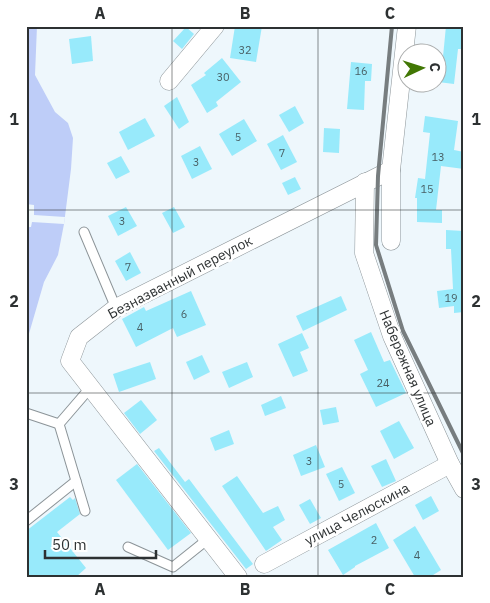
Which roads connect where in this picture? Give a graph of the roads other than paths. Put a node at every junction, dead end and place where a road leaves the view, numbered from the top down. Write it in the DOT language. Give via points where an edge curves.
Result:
graph roads {
  1 [pos="215,26"];
  2 [pos="407,26"];
  3 [pos="169,81"];
  4 [pos="391,170"];
  5 [pos="365,182"];
  6 [pos="84,232"];
  7 [pos="391,241"];
  8 [pos="116,308"];
  9 [pos="90,388"];
  10 [pos="26,412"];
  11 [pos="58,424"];
  12 [pos="450,464"];
  13 [pos="76,481"];
  14 [pos="464,489"];
  15 [pos="85,511"];
  16 [pos="26,521"];
  17 [pos="208,539"];
  18 [pos="128,547"];
  19 [pos="264,564"];
  20 [pos="238,577"];
  1 -- 3 [label="street"];
  2 -- 4 [label="street"];
  4 -- 5 [label="street, Безназванный переулок"];
  4 -- 7 [label="street"];
  5 -- 8 [label="street, Безназванный переулок"];
  5 -- 12 [label="street, Набережная улица" via="364,253 392,336"];
  6 -- 8 [label="lane"];
  8 -- 9 [label="street, Безназванный переулок" via="79,337 70,361"];
  9 -- 11 [label="lane"];
  9 -- 17 [label="street, Безназванный переулок"];
  10 -- 11 [label="lane"];
  11 -- 13 [label="lane"];
  12 -- 14 [label="street, Набережная улица"];
  12 -- 19 [label="street, улица Челюскина"];
  13 -- 15 [label="lane"];
  13 -- 16 [label="lane"];
  17 -- 18 [label="lane" via="173,567"];
  17 -- 20 [label="street, Безназванный переулок"];
}
